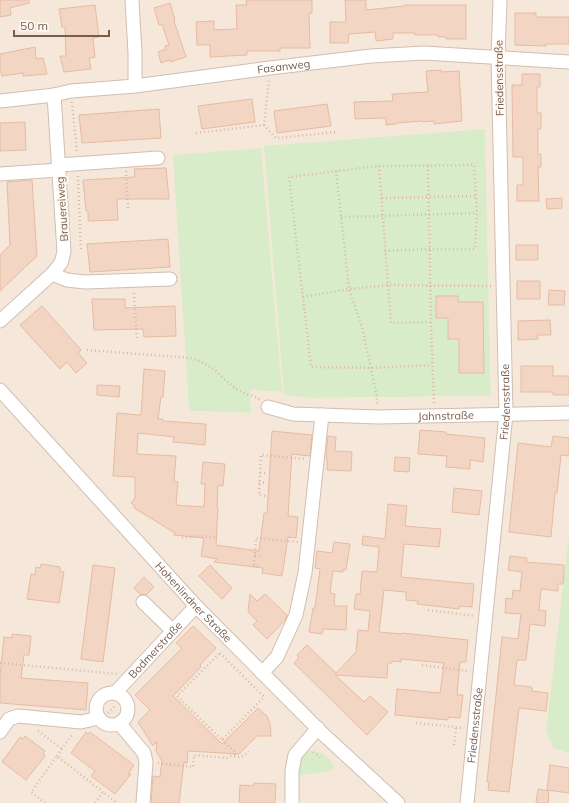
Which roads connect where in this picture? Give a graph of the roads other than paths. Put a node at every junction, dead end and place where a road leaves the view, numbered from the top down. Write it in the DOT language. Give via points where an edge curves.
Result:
graph roads {
  1 [pos="132,0"];
  2 [pos="500,0"];
  3 [pos="498,57"];
  4 [pos="569,62"];
  5 [pos="135,86"];
  6 [pos="54,95"];
  7 [pos="0,101"];
  8 [pos="158,158"];
  9 [pos="59,168"];
  10 [pos="0,174"];
  11 [pos="52,274"];
  12 [pos="170,279"];
  13 [pos="0,322"];
  14 [pos="0,390"];
  15 [pos="268,407"];
  16 [pos="569,413"];
  17 [pos="506,414"];
  18 [pos="322,415"];
  19 [pos="143,602"];
  20 [pos="196,606"];
  21 [pos="173,631"];
  22 [pos="262,673"];
  23 [pos="119,695"];
  24 [pos="100,719"];
  25 [pos="118,723"];
  26 [pos="318,728"];
  27 [pos="0,732"];
  28 [pos="142,803"];
  29 [pos="292,803"];
  30 [pos="398,803"];
  31 [pos="467,803"];
  1 -- 5 [label="street"];
  2 -- 3 [label="street, Friedensstraße"];
  3 -- 4 [label="street, Fasanweg"];
  3 -- 5 [label="street, Fasanweg" via="424,53 371,56"];
  3 -- 17 [label="street, Friedensstraße"];
  5 -- 6 [label="street, Fasanweg" via="71,91"];
  6 -- 7 [label="street, Fasanweg"];
  6 -- 9 [label="street, Brauereiweg"];
  8 -- 9 [label="street"];
  9 -- 10 [label="street"];
  9 -- 11 [label="street, Brauereiweg" via="64,252 61,263"];
  11 -- 12 [label="street" via="67,280 85,282"];
  11 -- 13 [label="street, Brauereiweg"];
  14 -- 20 [label="street, Hohenlindner Straße"];
  15 -- 18 [label="street, Jahnstraße" via="293,414"];
  16 -- 17 [label="street, Jahnstraße"];
  17 -- 18 [label="street, Jahnstraße" via="378,417"];
  17 -- 31 [label="street, Friedensstraße"];
  18 -- 22 [label="street" via="305,573 296,614 278,657"];
  19 -- 21 [label="street"];
  20 -- 21 [label="street, Bodmerstraße"];
  20 -- 22 [label="street, Hohenlindner Straße"];
  21 -- 23 [label="street, Bodmerstraße" via="132,675"];
  22 -- 26 [label="street, Hohenlindner Straße"];
  23 -- 24 [label="street, Bodmerstraße" via="104,695 97,703"];
  23 -- 25 [label="street" via="126,703 127,712 126,717"];
  24 -- 25 [label="street" via="109,724"];
  24 -- 27 [label="street" via="81,722 18,716 9,719"];
  25 -- 28 [label="street" via="144,754 146,762"];
  26 -- 29 [label="street" via="296,755 292,771"];
  26 -- 30 [label="street, Hohenlindner Straße"];
}
